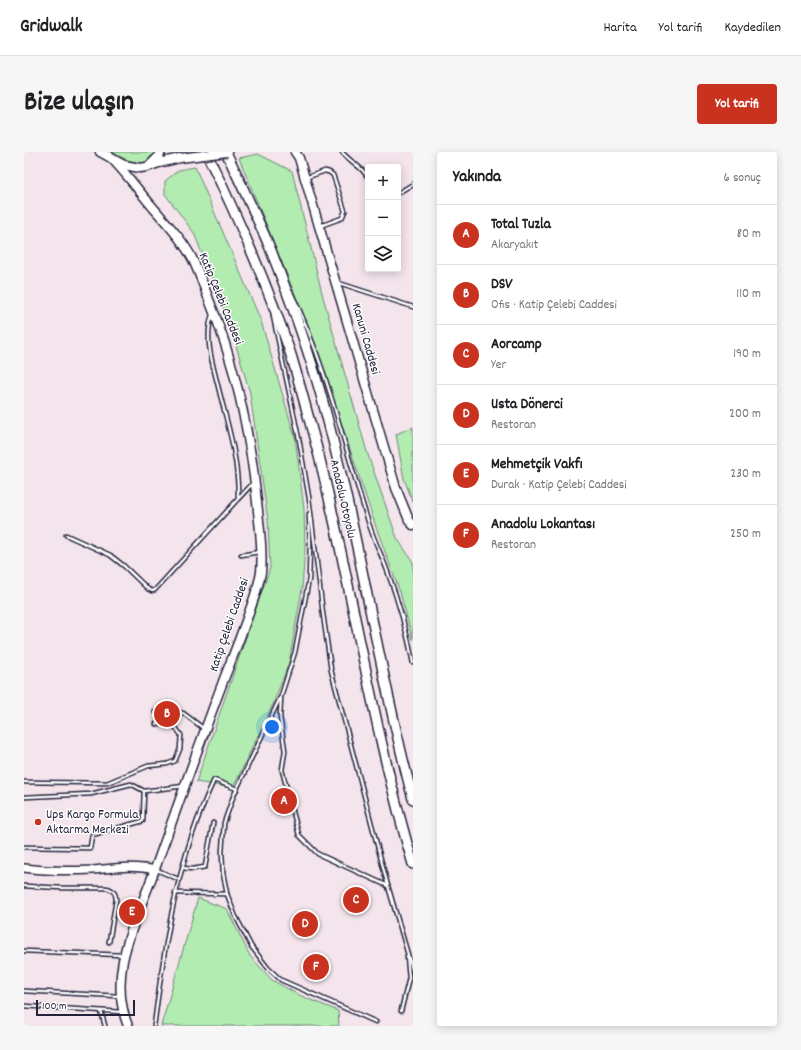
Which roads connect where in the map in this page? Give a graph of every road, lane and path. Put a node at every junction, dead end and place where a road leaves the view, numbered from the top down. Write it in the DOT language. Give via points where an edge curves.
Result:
graph roads {
  1 [pos="100,152"];
  2 [pos="161,152"];
  3 [pos="206,152"];
  4 [pos="226,152"];
  5 [pos="342,152"];
  6 [pos="298,154"];
  7 [pos="109,156"];
  8 [pos="147,167"];
  9 [pos="365,171"];
  10 [pos="305,178"];
  11 [pos="413,184"];
  12 [pos="401,191"];
  13 [pos="319,226"];
  14 [pos="269,247"];
  15 [pos="336,283"];
  16 [pos="266,286"];
  17 [pos="413,307"];
  18 [pos="213,310"];
  19 [pos="255,481"];
  20 [pos="309,498"];
  21 [pos="238,499"];
  22 [pos="413,525"];
  23 [pos="66,535"];
  24 [pos="262,552"];
  25 [pos="241,555"];
  26 [pos="413,663"];
  27 [pos="281,696"];
  28 [pos="155,712"];
  29 [pos="156,724"];
  30 [pos="205,729"];
  31 [pos="24,782"];
  32 [pos="184,786"];
  33 [pos="238,789"];
  34 [pos="144,791"];
  35 [pos="24,797"];
  36 [pos="413,799"];
  37 [pos="213,823"];
  38 [pos="24,847"];
  39 [pos="413,864"];
  40 [pos="24,868"];
  41 [pos="182,868"];
  42 [pos="155,870"];
  43 [pos="178,879"];
  44 [pos="24,886"];
  45 [pos="388,886"];
  46 [pos="175,893"];
  47 [pos="227,894"];
  48 [pos="109,942"];
  49 [pos="407,950"];
  50 [pos="24,951"];
  51 [pos="123,955"];
  52 [pos="413,972"];
  53 [pos="24,991"];
  54 [pos="120,996"];
  55 [pos="24,1006"];
  56 [pos="101,1011"];
  57 [pos="401,1011"];
  58 [pos="122,1012"];
  59 [pos="376,1022"];
  60 [pos="104,1026"];
  61 [pos="128,1026"];
  62 [pos="154,1026"];
  1 -- 7 [label="main road"];
  2 -- 8 [label="main road" via="156,161"];
  3 -- 16 [label="highway, Anadolu Otoyolu" via="232,204"];
  4 -- 8 [label="main road, bridge" via="180,158"];
  4 -- 14 [label="highway, Anadolu Otoyolu"];
  5 -- 9 [label="lane"];
  6 -- 10 [label="main road, Kanuni Caddesi"];
  7 -- 8 [label="main road" via="132,167"];
  7 -- 18 [label="main road, Katip Çelebi Caddesi" via="179,237 192,258"];
  10 -- 13 [label="main road, Kanuni Caddesi"];
  10 -- 13 [label="lane" via="325,171 333,175 345,211 342,218"];
  11 -- 12 [label="lane"];
  13 -- 15 [label="main road, Kanuni Caddesi"];
  14 -- 26 [label="lane" via="305,319 369,525 398,602"];
  14 -- 36 [label="highway, Anadolu Otoyolu" via="301,331 321,395"];
  15 -- 17 [label="lane"];
  15 -- 22 [label="main road, Kanuni Caddesi" via="396,488"];
  16 -- 20 [label="lane" via="286,374"];
  16 -- 39 [label="highway, Anadolu Otoyolu" via="291,356 319,456 378,731"];
  18 -- 19 [label="main road, Katip Çelebi Caddesi" via="229,355"];
  18 -- 21 [label="lane" via="208,326 208,345 234,451"];
  19 -- 21 [label="lane"];
  19 -- 24 [label="main road, Katip Çelebi Caddesi"];
  20 -- 27 [label="lane" via="309,579 295,652"];
  20 -- 45 [label="lane" via="331,670"];
  21 -- 23 [label="lane" via="155,590 148,589 110,555"];
  24 -- 25 [label="lane"];
  24 -- 30 [label="main road, Katip Çelebi Caddesi" via="261,574 249,614"];
  27 -- 33 [label="lane"];
  27 -- 45 [label="lane" via="280,717 285,751 282,770 299,835 318,854"];
  28 -- 30 [label="lane" via="183,713"];
  29 -- 31 [label="lane" via="173,724 181,735 180,749 175,761 148,766 108,783"];
  30 -- 32 [label="main road, Katip Çelebi Caddesi"];
  32 -- 34 [label="lane"];
  32 -- 42 [label="main road, Katip Çelebi Caddesi"];
  33 -- 41 [label="lane" via="214,780"];
  33 -- 47 [label="lane" via="224,823 222,852"];
  34 -- 35 [label="lane" via="131,784 91,794"];
  34 -- 38 [label="lane" via="143,821 92,835 90,848"];
  37 -- 41 [label="lane" via="205,867"];
  40 -- 42 [label="street" via="50,871 137,867"];
  41 -- 43 [label="lane"];
  42 -- 43 [label="lane"];
  42 -- 51 [label="main road, Katip Çelebi Caddesi"];
  43 -- 46 [label="lane"];
  44 -- 48 [label="lane" via="111,889 116,900"];
  45 -- 49 [label="lane"];
  46 -- 47 [label="lane"];
  46 -- 62 [label="lane"];
  47 -- 59 [label="lane" via="251,946 281,980"];
  49 -- 52 [label="lane"];
  49 -- 57 [label="lane" via="409,978"];
  50 -- 51 [label="lane"];
  51 -- 54 [label="main road, Katip Çelebi Caddesi"];
  53 -- 54 [label="lane"];
  54 -- 58 [label="main road, Katip Çelebi Caddesi"];
  55 -- 56 [label="lane"];
  56 -- 58 [label="lane"];
  56 -- 60 [label="lane"];
  58 -- 61 [label="main road, Katip Çelebi Caddesi"];
}
